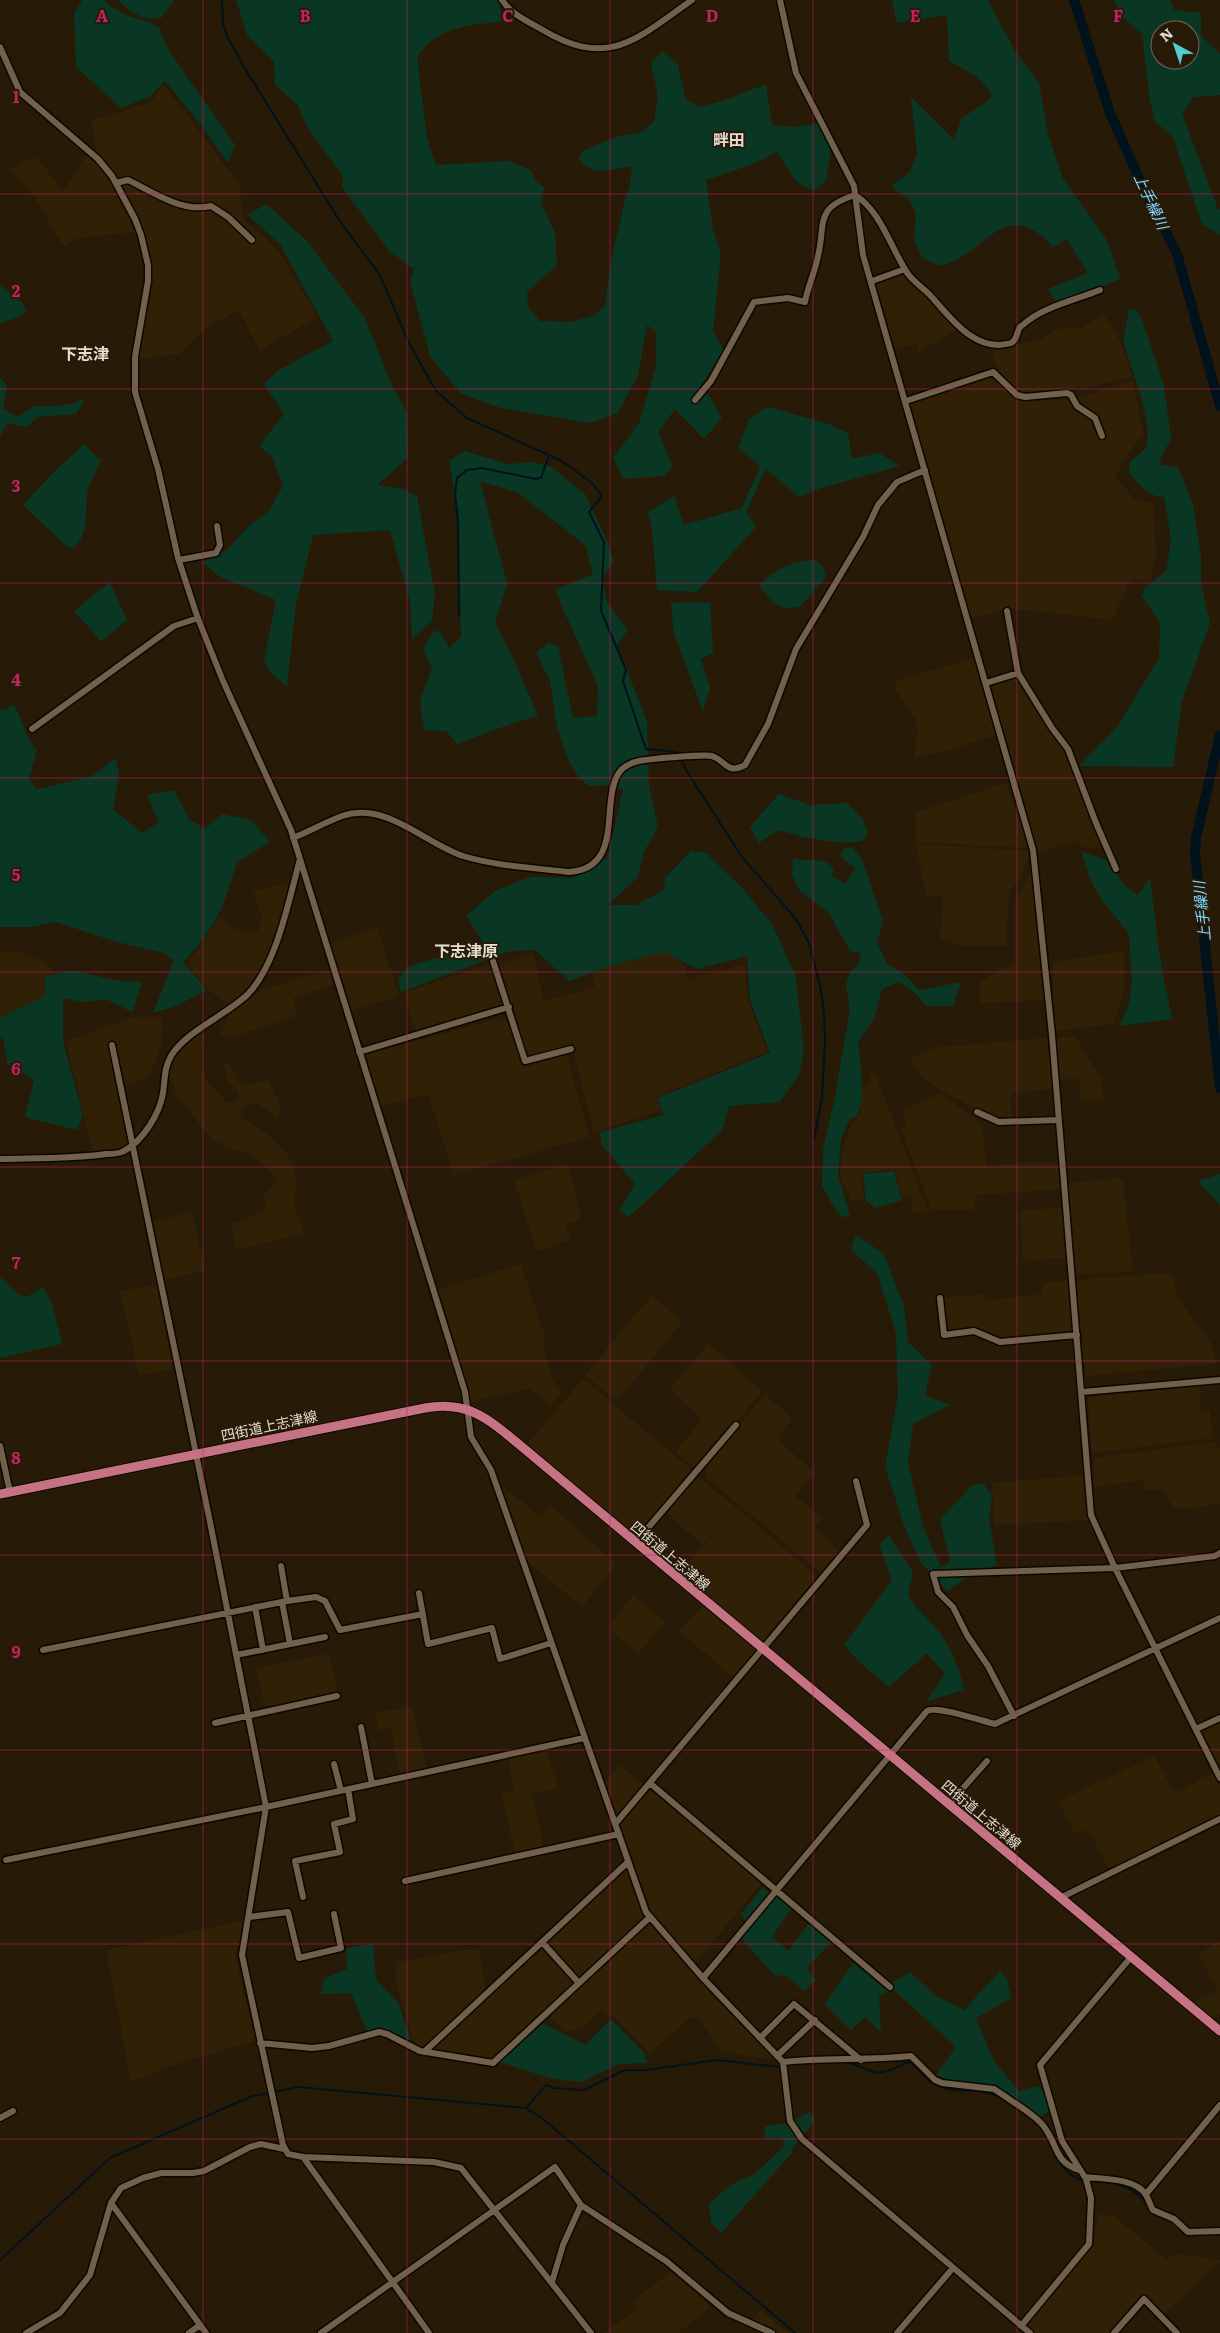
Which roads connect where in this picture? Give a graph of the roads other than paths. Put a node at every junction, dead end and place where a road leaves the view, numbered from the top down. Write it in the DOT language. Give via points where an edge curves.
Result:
graph roads {
  1 [pos="502,0"];
  2 [pos="692,0"];
  3 [pos="780,0"];
  4 [pos="0,47"];
  5 [pos="116,183"];
  6 [pos="855,195"];
  7 [pos="252,240"];
  8 [pos="905,269"];
  9 [pos="872,281"];
  10 [pos="1100,290"];
  11 [pos="695,400"];
  12 [pos="906,401"];
  13 [pos="1102,436"];
  14 [pos="925,470"];
  15 [pos="216,526"];
  16 [pos="179,560"];
  17 [pos="1007,611"];
  18 [pos="198,618"];
  19 [pos="1018,673"];
  20 [pos="986,683"];
  21 [pos="32,729"];
  22 [pos="294,838"];
  23 [pos="300,859"];
  24 [pos="1116,869"];
  25 [pos="493,961"];
  26 [pos="509,1007"];
  27 [pos="112,1046"];
  28 [pos="571,1049"];
  29 [pos="359,1052"];
  30 [pos="977,1112"];
  31 [pos="1057,1120"];
  32 [pos="133,1145"];
  33 [pos="0,1159"];
  34 [pos="940,1298"];
  35 [pos="1077,1335"];
  36 [pos="1220,1380"];
  37 [pos="1082,1392"];
  38 [pos="467,1408"];
  39 [pos="736,1425"];
  40 [pos="0,1446"];
  41 [pos="196,1454"];
  42 [pos="856,1481"];
  43 [pos="10,1492"];
  44 [pos="0,1494"];
  45 [pos="635,1543"];
  46 [pos="1220,1553"];
  47 [pos="281,1566"];
  48 [pos="1115,1568"];
  49 [pos="419,1593"];
  50 [pos="284,1602"];
  51 [pos="255,1607"];
  52 [pos="228,1612"];
  53 [pos="423,1614"];
  54 [pos="1220,1618"];
  55 [pos="325,1637"];
  56 [pos="550,1643"];
  57 [pos="290,1644"];
  58 [pos="763,1648"];
  59 [pos="1156,1648"];
  60 [pos="43,1650"];
  61 [pos="263,1650"];
  62 [pos="236,1656"];
  63 [pos="337,1696"];
  64 [pos="249,1715"];
  65 [pos="1014,1716"];
  66 [pos="1220,1718"];
  67 [pos="215,1723"];
  68 [pos="361,1727"];
  69 [pos="1196,1729"];
  70 [pos="584,1738"];
  71 [pos="889,1754"];
  72 [pos="987,1761"];
  73 [pos="334,1764"];
  74 [pos="1220,1778"];
  75 [pos="372,1784"];
  76 [pos="651,1784"];
  77 [pos="344,1790"];
  78 [pos="949,1804"];
  79 [pos="266,1807"];
  80 [pos="1220,1819"];
  81 [pos="615,1824"];
  82 [pos="619,1834"];
  83 [pos="6,1860"];
  84 [pos="628,1862"];
  85 [pos="405,1881"];
  86 [pos="776,1890"];
  87 [pos="303,1897"];
  88 [pos="1060,1898"];
  89 [pos="334,1914"];
  90 [pos="249,1917"];
  91 [pos="649,1918"];
  92 [pos="542,1942"];
  93 [pos="1131,1956"];
  94 [pos="703,1978"];
  95 [pos="578,1982"];
  96 [pos="890,1987"];
  97 [pos="815,2020"];
  98 [pos="1220,2031"];
  99 [pos="760,2038"];
  100 [pos="260,2043"];
  101 [pos="424,2052"];
  102 [pos="777,2056"];
  103 [pos="861,2060"];
  104 [pos="784,2065"];
  105 [pos="1220,2105"];
  106 [pos="13,2111"];
  107 [pos="0,2118"];
  108 [pos="284,2149"];
  109 [pos="302,2157"];
  110 [pos="1080,2170"];
  111 [pos="1086,2181"];
  112 [pos="1146,2194"];
  113 [pos="111,2204"];
  114 [pos="581,2205"];
  115 [pos="494,2210"];
  116 [pos="1220,2231"];
  117 [pos="953,2268"];
  118 [pos="392,2282"];
  119 [pos="552,2282"];
  120 [pos="200,2325"];
  121 [pos="1021,2326"];
  122 [pos="26,2333"];
  123 [pos="189,2333"];
  124 [pos="206,2333"];
  125 [pos="321,2333"];
  126 [pos="429,2333"];
  127 [pos="591,2333"];
  128 [pos="772,2333"];
  129 [pos="896,2333"];
  130 [pos="1030,2333"];
  131 [pos="1114,2333"];
  132 [pos="1177,2333"];
  1 -- 2 [label="street" via="513,12 545,32 592,50 603,50 630,41"];
  3 -- 6 [label="street" via="796,73 850,177"];
  4 -- 5 [label="street" via="20,92 98,159"];
  5 -- 7 [label="street" via="128,180 180,205 211,206"];
  5 -- 16 [label="street" via="135,219 147,259 148,281 135,357 134,392 158,469"];
  6 -- 8 [label="street" via="864,201 877,219"];
  6 -- 9 [label="street" via="860,244"];
  6 -- 11 [label="street" via="834,204 824,216 818,257 805,302 788,298 754,302 711,381"];
  8 -- 9 [label="street"];
  8 -- 10 [label="street" via="952,320 987,344 1010,343 1030,319"];
  9 -- 12 [label="street"];
  12 -- 13 [label="street" via="993,372 1017,395 1071,394 1077,406 1095,418"];
  12 -- 14 [label="street"];
  14 -- 20 [label="street"];
  14 -- 22 [label="street" via="897,482 878,505 863,537 796,649 768,724 746,765 728,768 711,756 641,760 628,765 615,782 606,845 586,867 569,872 481,860 462,855 391,820 368,813 343,816"];
  15 -- 16 [label="street" via="220,545 216,553"];
  16 -- 18 [label="street"];
  17 -- 19 [label="street"];
  18 -- 21 [label="street" via="174,626"];
  18 -- 22 [label="street" via="231,702"];
  19 -- 20 [label="street"];
  19 -- 24 [label="street" via="1068,749"];
  20 -- 31 [label="street" via="1033,850 1052,1035"];
  22 -- 23 [label="street"];
  23 -- 29 [label="street"];
  23 -- 32 [label="street" via="262,977 247,995 194,1033 172,1054 166,1066 161,1106"];
  25 -- 26 [label="street"];
  26 -- 28 [label="street" via="525,1061"];
  26 -- 29 [label="street"];
  27 -- 32 [label="street"];
  29 -- 38 [label="street" via="465,1392"];
  30 -- 31 [label="street" via="998,1122"];
  31 -- 35 [label="street"];
  32 -- 33 [label="street" via="123,1152 84,1157"];
  32 -- 41 [label="street"];
  34 -- 35 [label="street" via="944,1335 974,1331 1000,1342"];
  35 -- 37 [label="street"];
  36 -- 37 [label="street"];
  37 -- 48 [label="street" via="1091,1515"];
  38 -- 41 [label="main road, 四街道上志津線" via="440,1405"];
  38 -- 45 [label="main road, 四街道上志津線" via="497,1427"];
  38 -- 56 [label="street" via="471,1437 490,1470"];
  39 -- 45 [label="street"];
  40 -- 43 [label="street"];
  41 -- 43 [label="main road, 四街道上志津線"];
  41 -- 52 [label="street"];
  42 -- 58 [label="street" via="867,1525"];
  43 -- 44 [label="main road, 四街道上志津線"];
  45 -- 58 [label="main road, 四街道上志津線"];
  46 -- 48 [label="street"];
  47 -- 50 [label="street"];
  48 -- 59 [label="street"];
  48 -- 65 [label="street" via="934,1574 938,1592 953,1607"];
  49 -- 53 [label="street"];
  50 -- 51 [label="street"];
  50 -- 53 [label="street" via="316,1598 325,1601 340,1630"];
  50 -- 57 [label="street"];
  51 -- 52 [label="street"];
  51 -- 61 [label="street"];
  52 -- 60 [label="street"];
  52 -- 62 [label="street"];
  53 -- 56 [label="street" via="428,1644 492,1628 500,1659"];
  54 -- 59 [label="street"];
  55 -- 57 [label="street"];
  56 -- 70 [label="street"];
  57 -- 61 [label="street"];
  58 -- 71 [label="main road, 四街道上志津線"];
  58 -- 76 [label="street"];
  59 -- 65 [label="street"];
  59 -- 69 [label="street"];
  61 -- 62 [label="street"];
  62 -- 64 [label="street"];
  63 -- 64 [label="street"];
  64 -- 67 [label="street"];
  64 -- 79 [label="street"];
  65 -- 71 [label="street" via="995,1724 931,1708"];
  66 -- 69 [label="street"];
  68 -- 75 [label="street"];
  69 -- 74 [label="street"];
  70 -- 75 [label="street"];
  70 -- 81 [label="street"];
  71 -- 78 [label="main road, 四街道上志津線"];
  71 -- 86 [label="street"];
  72 -- 78 [label="street"];
  73 -- 77 [label="street"];
  75 -- 77 [label="street"];
  76 -- 81 [label="street"];
  76 -- 86 [label="street"];
  77 -- 79 [label="street"];
  77 -- 87 [label="street" via="353,1819 334,1824 340,1852 295,1860"];
  78 -- 88 [label="main road, 四街道上志津線"];
  79 -- 83 [label="street"];
  79 -- 90 [label="street"];
  80 -- 88 [label="street"];
  81 -- 82 [label="street"];
  82 -- 84 [label="street"];
  82 -- 85 [label="street"];
  84 -- 91 [label="street"];
  84 -- 92 [label="street"];
  86 -- 94 [label="street"];
  86 -- 96 [label="street"];
  88 -- 93 [label="main road, 四街道上志津線"];
  89 -- 90 [label="street" via="340,1948 299,1958 288,1912"];
  90 -- 100 [label="street" via="242,1955"];
  91 -- 94 [label="street"];
  91 -- 95 [label="street"];
  92 -- 95 [label="street"];
  92 -- 101 [label="street"];
  93 -- 98 [label="main road, 四街道上志津線"];
  93 -- 110 [label="street" via="1040,2065 1062,2141"];
  94 -- 99 [label="street"];
  95 -- 101 [label="street" via="493,2063"];
  97 -- 99 [label="street" via="794,2004"];
  97 -- 102 [label="street"];
  97 -- 103 [label="street"];
  99 -- 102 [label="street"];
  100 -- 101 [label="street" via="312,2048 379,2032"];
  100 -- 108 [label="street"];
  102 -- 104 [label="street"];
  103 -- 104 [label="street" via="808,2059"];
  103 -- 110 [label="street" via="911,2056 942,2083 994,2089 1040,2123 1054,2140 1059,2158 1066,2166"];
  104 -- 117 [label="street" via="790,2121 802,2139"];
  105 -- 112 [label="street"];
  106 -- 107 [label="street"];
  108 -- 109 [label="street" via="288,2154"];
  108 -- 113 [label="street" via="262,2144 204,2171 161,2173 143,2178 121,2188"];
  109 -- 115 [label="street" via="434,2162 455,2166 466,2172"];
  109 -- 118 [label="street"];
  110 -- 111 [label="street"];
  111 -- 112 [label="street" via="1120,2180"];
  111 -- 121 [label="street" via="1091,2198 1089,2244"];
  112 -- 116 [label="street" via="1153,2210 1174,2219 1188,2232"];
  113 -- 120 [label="street"];
  113 -- 122 [label="street" via="90,2275 60,2313"];
  114 -- 115 [label="street" via="555,2167"];
  114 -- 119 [label="street" via="563,2245"];
  114 -- 128 [label="street" via="666,2260 728,2313"];
  115 -- 118 [label="street"];
  115 -- 119 [label="street"];
  117 -- 121 [label="street"];
  117 -- 129 [label="street"];
  118 -- 125 [label="street"];
  118 -- 126 [label="street"];
  119 -- 127 [label="street"];
  120 -- 123 [label="street"];
  120 -- 124 [label="street"];
  121 -- 130 [label="street"];
  131 -- 132 [label="street" via="1144,2299"];
}
